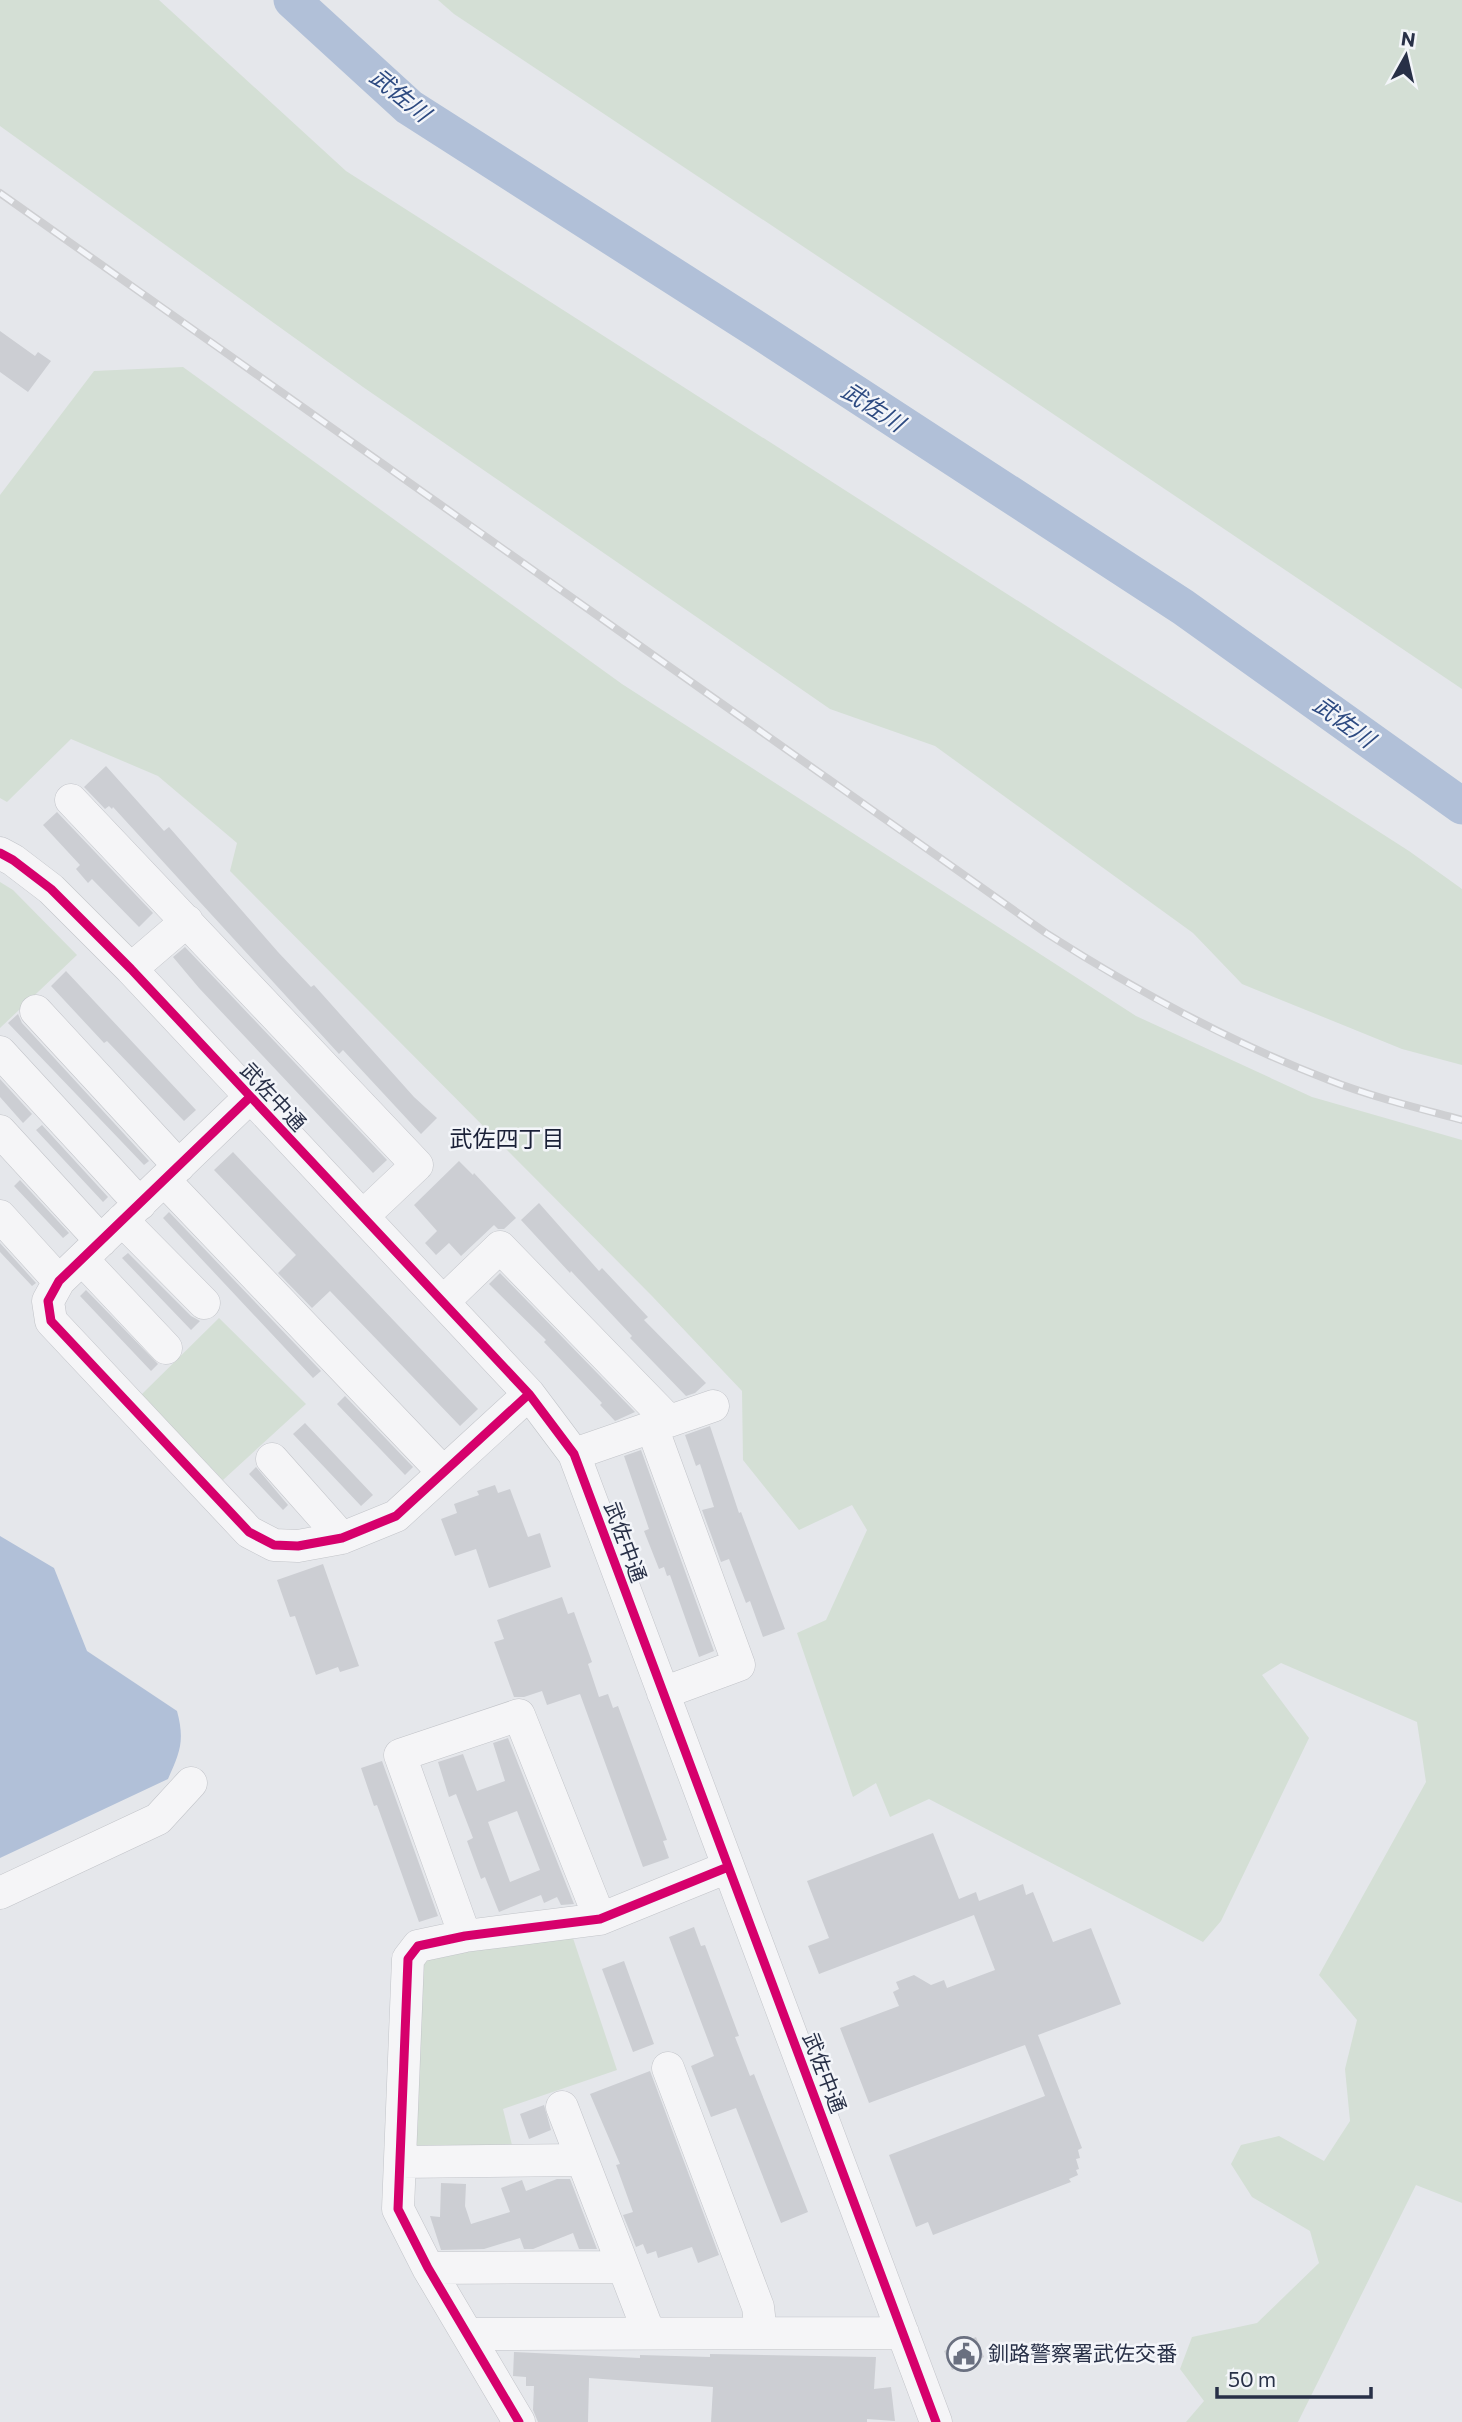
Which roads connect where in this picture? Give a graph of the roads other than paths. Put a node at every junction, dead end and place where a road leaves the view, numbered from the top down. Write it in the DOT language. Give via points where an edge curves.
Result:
graph roads {
  1 [pos="71,800"];
  2 [pos="0,853"];
  3 [pos="187,921"];
  4 [pos="131,969"];
  5 [pos="36,1011"];
  6 [pos="0,1052"];
  7 [pos="250,1097"];
  8 [pos="0,1131"];
  9 [pos="171,1173"];
  10 [pos="0,1216"];
  11 [pos="363,1216"];
  12 [pos="111,1231"];
  13 [pos="59,1281"];
  14 [pos="443,1302"];
  15 [pos="204,1303"];
  16 [pos="166,1348"];
  17 [pos="529,1394"];
  18 [pos="713,1406"];
  19 [pos="661,1424"];
  20 [pos="574,1454"];
  21 [pos="272,1459"];
  22 [pos="443,1472"];
  23 [pos="342,1538"];
  24 [pos="663,1693"];
  25 [pos="191,1783"];
  26 [pos="728,1867"];
  27 [pos="0,1893"];
  28 [pos="600,1919"];
  29 [pos="465,1936"];
  30 [pos="668,2068"];
  31 [pos="562,2107"];
  32 [pos="581,2160"];
  33 [pos="400,2162"];
  34 [pos="623,2267"];
  35 [pos="428,2268"];
  36 [pos="468,2333"];
  37 [pos="649,2333"];
  38 [pos="761,2333"];
  39 [pos="903,2333"];
  40 [pos="519,2422"];
  41 [pos="936,2422"];
  1 -- 3 [label="street"];
  2 -- 4 [label="street, 武佐中通" via="51,889"];
  3 -- 4 [label="street"];
  3 -- 11 [label="street" via="417,1165"];
  4 -- 7 [label="street, 武佐中通"];
  5 -- 9 [label="street"];
  6 -- 12 [label="street"];
  7 -- 9 [label="street"];
  7 -- 11 [label="street, 武佐中通"];
  8 -- 12 [label="street"];
  9 -- 12 [label="street"];
  9 -- 22 [label="street"];
  10 -- 13 [label="street"];
  11 -- 14 [label="street, 武佐中通"];
  12 -- 13 [label="street"];
  12 -- 15 [label="street"];
  12 -- 16 [label="street"];
  13 -- 23 [label="street" via="48,1301 51,1321 249,1532 274,1545"];
  14 -- 17 [label="street, 武佐中通"];
  14 -- 19 [label="street" via="500,1247"];
  17 -- 20 [label="street, 武佐中通"];
  17 -- 22 [label="street"];
  18 -- 19 [label="street"];
  19 -- 20 [label="street"];
  19 -- 24 [label="street" via="739,1665"];
  20 -- 24 [label="street, 武佐中通"];
  21 -- 23 [label="street"];
  22 -- 23 [label="street" via="396,1516"];
  24 -- 26 [label="street, 武佐中通"];
  25 -- 27 [label="street" via="158,1819"];
  26 -- 28 [label="street"];
  26 -- 39 [label="street, 武佐中通"];
  28 -- 29 [label="street"];
  28 -- 29 [label="street" via="519,1715 400,1755"];
  29 -- 33 [label="street" via="418,1946 408,1959"];
  30 -- 38 [label="street" via="758,2307"];
  31 -- 32 [label="street"];
  32 -- 33 [label="street"];
  32 -- 34 [label="street"];
  33 -- 35 [label="street" via="398,2209"];
  34 -- 35 [label="street"];
  34 -- 37 [label="street"];
  35 -- 36 [label="street"];
  36 -- 37 [label="street"];
  36 -- 40 [label="street"];
  37 -- 38 [label="street"];
  38 -- 39 [label="street"];
  39 -- 41 [label="street, 武佐中通"];
}
